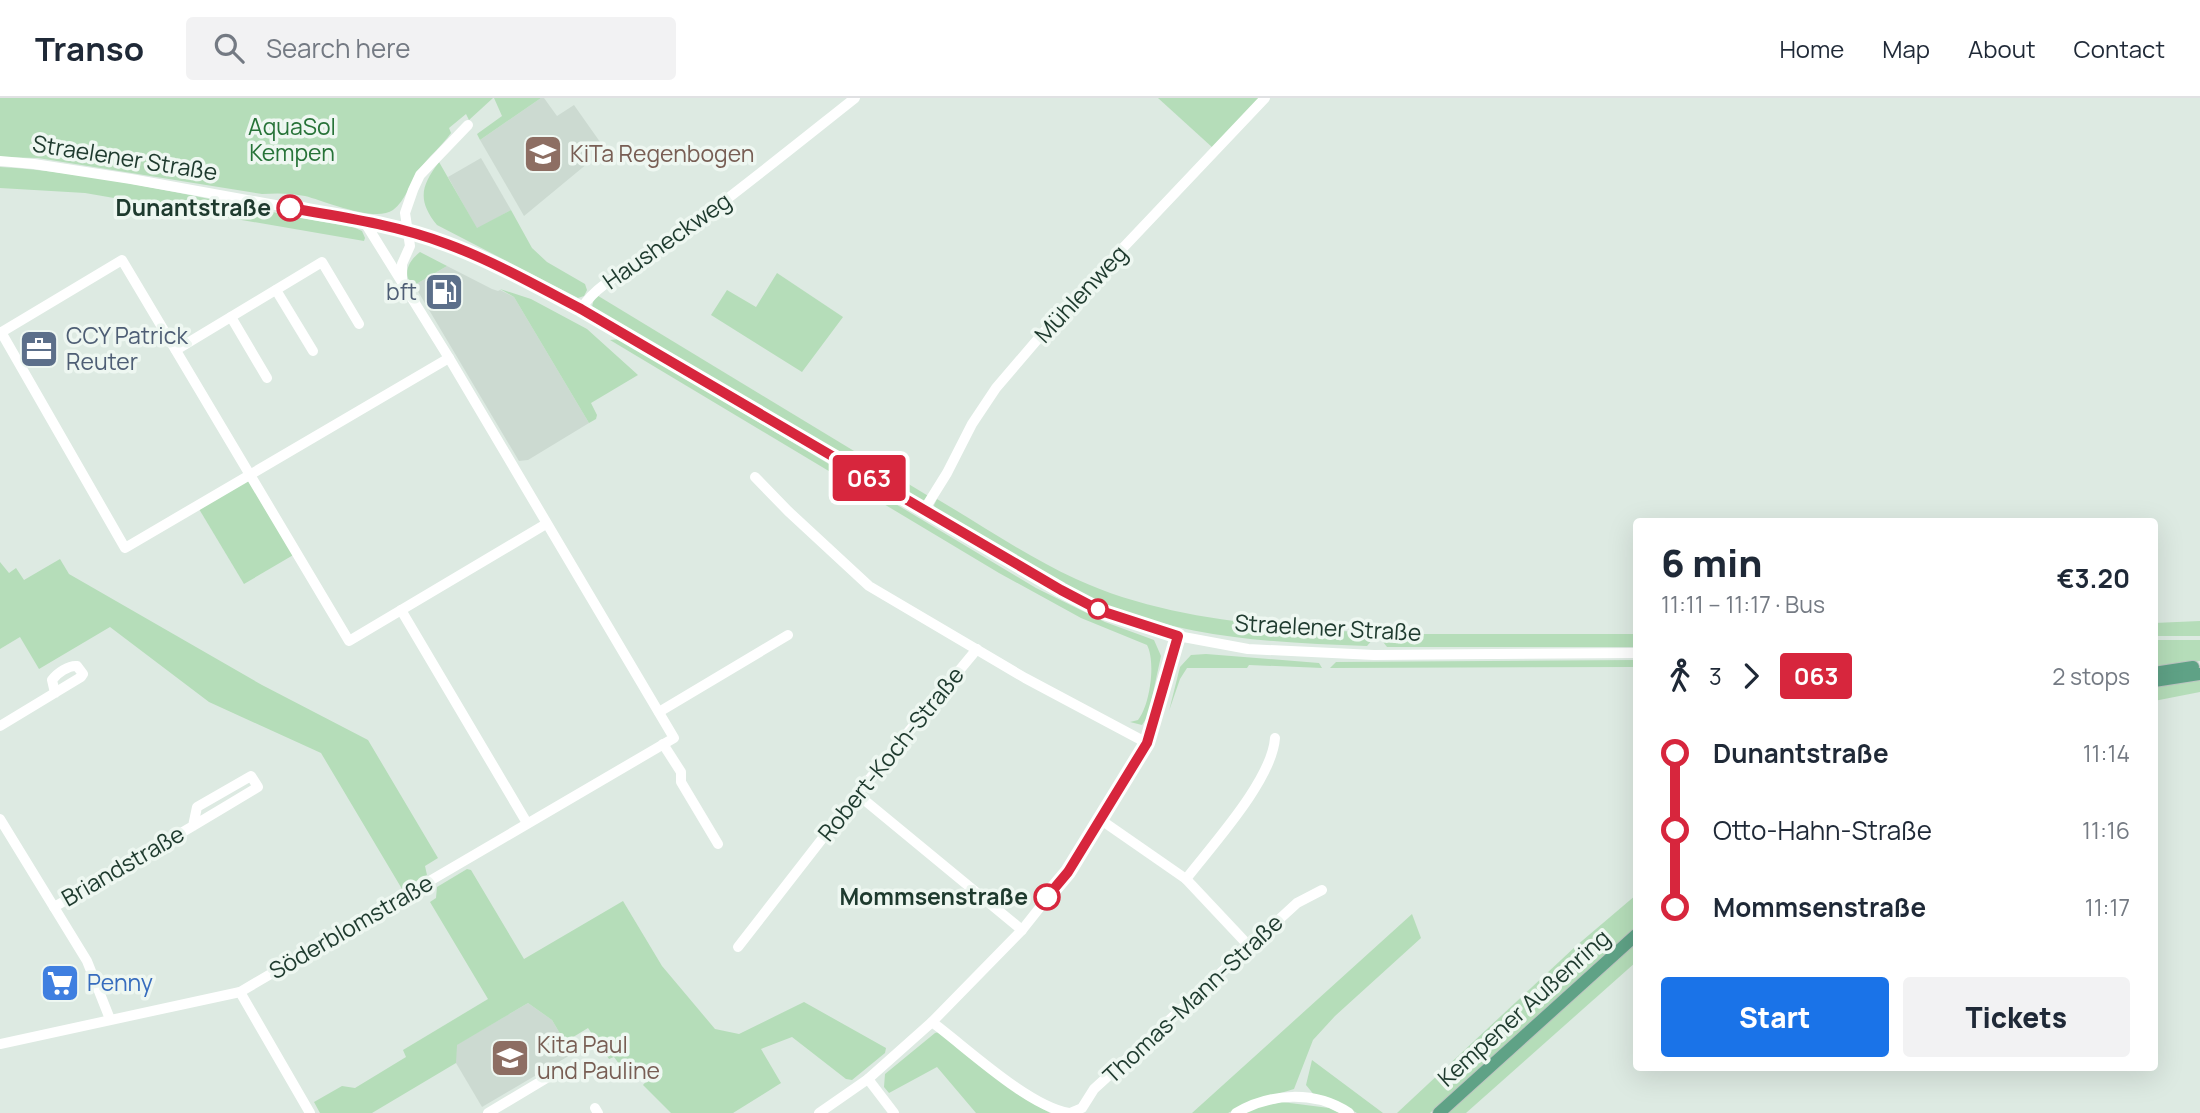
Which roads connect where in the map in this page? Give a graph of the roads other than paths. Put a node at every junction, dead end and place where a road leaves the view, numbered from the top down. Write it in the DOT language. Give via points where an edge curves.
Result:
graph roads {
  1 [pos="855,98"];
  2 [pos="1265,98"];
  3 [pos="468,125"];
  4 [pos="0,161"];
  5 [pos="364,221"];
  6 [pos="407,232"];
  7 [pos="402,282"];
  8 [pos="276,290"];
  9 [pos="581,309"];
  10 [pos="231,317"];
  11 [pos="359,324"];
  12 [pos="0,332"];
  13 [pos="176,350"];
  14 [pos="313,351"];
  15 [pos="449,358"];
  16 [pos="267,378"];
  17 [pos="251,474"];
  18 [pos="755,477"];
  19 [pos="924,510"];
  20 [pos="546,524"];
  21 [pos="401,610"];
  22 [pos="789,635"];
  23 [pos="1178,636"];
  24 [pos="977,649"];
  25 [pos="1633,653"];
  26 [pos="2200,667"];
  27 [pos="2158,672"];
  28 [pos="2200,674"];
  29 [pos="2158,680"];
  30 [pos="55,693"];
  31 [pos="659,712"];
  32 [pos="0,726"];
  33 [pos="1275,738"];
  34 [pos="1147,743"];
  35 [pos="663,744"];
  36 [pos="857,794"];
  37 [pos="0,819"];
  38 [pos="1101,820"];
  39 [pos="527,822"];
  40 [pos="193,826"];
  41 [pos="718,844"];
  42 [pos="1186,879"];
  43 [pos="1322,890"];
  44 [pos="54,906"];
  45 [pos="1022,930"];
  46 [pos="1633,938"];
  47 [pos="1249,946"];
  48 [pos="738,947"];
  49 [pos="240,992"];
  50 [pos="110,1019"];
  51 [pos="932,1022"];
  52 [pos="0,1044"];
  53 [pos="545,1079"];
  54 [pos="868,1079"];
  55 [pos="310,1113"];
  56 [pos="488,1113"];
  57 [pos="819,1113"];
  58 [pos="894,1113"];
  59 [pos="1069,1113"];
  60 [pos="1236,1113"];
  61 [pos="1349,1113"];
  62 [pos="1439,1113"];
  1 -- 9 [label="street, Hausheckweg" via="709,214 597,289"];
  2 -- 19 [label="street, Mühlenweg" via="996,388"];
  3 -- 6 [label="street" via="420,175 405,213"];
  4 -- 5 [label="street, Straelener Straße" via="131,179"];
  5 -- 6 [label="street, Straelener Straße"];
  5 -- 7 [label="street"];
  6 -- 7 [label="street" via="410,246 402,264"];
  6 -- 9 [label="street, Straelener Straße" via="460,249"];
  7 -- 15 [label="street"];
  8 -- 10 [label="street"];
  8 -- 11 [label="street" via="322,262"];
  8 -- 14 [label="street"];
  9 -- 19 [label="street, Straelener Straße"];
  10 -- 13 [label="street"];
  10 -- 16 [label="street"];
  12 -- 13 [label="street" via="122,260"];
  12 -- 17 [label="street" via="125,548"];
  13 -- 17 [label="street"];
  15 -- 17 [label="street"];
  15 -- 20 [label="street"];
  17 -- 21 [label="street" via="349,641"];
  18 -- 24 [label="street" via="869,586"];
  19 -- 23 [label="street, Straelener Straße" via="1101,611"];
  20 -- 21 [label="street"];
  20 -- 31 [label="street"];
  21 -- 39 [label="street"];
  22 -- 31 [label="street"];
  23 -- 25 [label="street, Straelener Straße" via="1248,649 1320,653"];
  23 -- 34 [label="street"];
  24 -- 34 [label="street, Robert-Koch-Straße"];
  24 -- 36 [label="street, Robert-Koch-Straße"];
  26 -- 27 [label="main road"];
  28 -- 29 [label="main road"];
  30 -- 32 [label="street"];
  31 -- 35 [label="street, Söderblomstraße" via="674,738"];
  33 -- 42 [label="street" via="1269,766"];
  34 -- 38 [label="street"];
  35 -- 39 [label="street, Söderblomstraße"];
  35 -- 41 [label="street"];
  36 -- 45 [label="street"];
  36 -- 48 [label="street, Robert-Koch-Straße"];
  37 -- 44 [label="street"];
  38 -- 42 [label="street"];
  38 -- 45 [label="street" via="1068,872"];
  39 -- 49 [label="street, Söderblomstraße"];
  40 -- 40 [label="street, Briandstraße" via="258,787 251,776 197,807"];
  40 -- 44 [label="street, Briandstraße"];
  42 -- 47 [label="street"];
  43 -- 47 [label="street, Thomas-Mann-Straße" via="1297,903"];
  44 -- 50 [label="street" via="86,961"];
  45 -- 51 [label="street"];
  46 -- 62 [label="main road, Kempener Außenring"];
  47 -- 59 [label="street, Thomas-Mann-Straße" via="1094,1089 1082,1108"];
  49 -- 50 [label="street, Söderblomstraße"];
  49 -- 55 [label="street"];
  50 -- 52 [label="street, Söderblomstraße"];
  51 -- 54 [label="street"];
  51 -- 59 [label="street, Thomas-Mann-Straße" via="1034,1100"];
  53 -- 56 [label="street"];
  54 -- 57 [label="street"];
  54 -- 58 [label="street"];
  60 -- 61 [label="street" via="1280,1097 1302,1096"];
}
